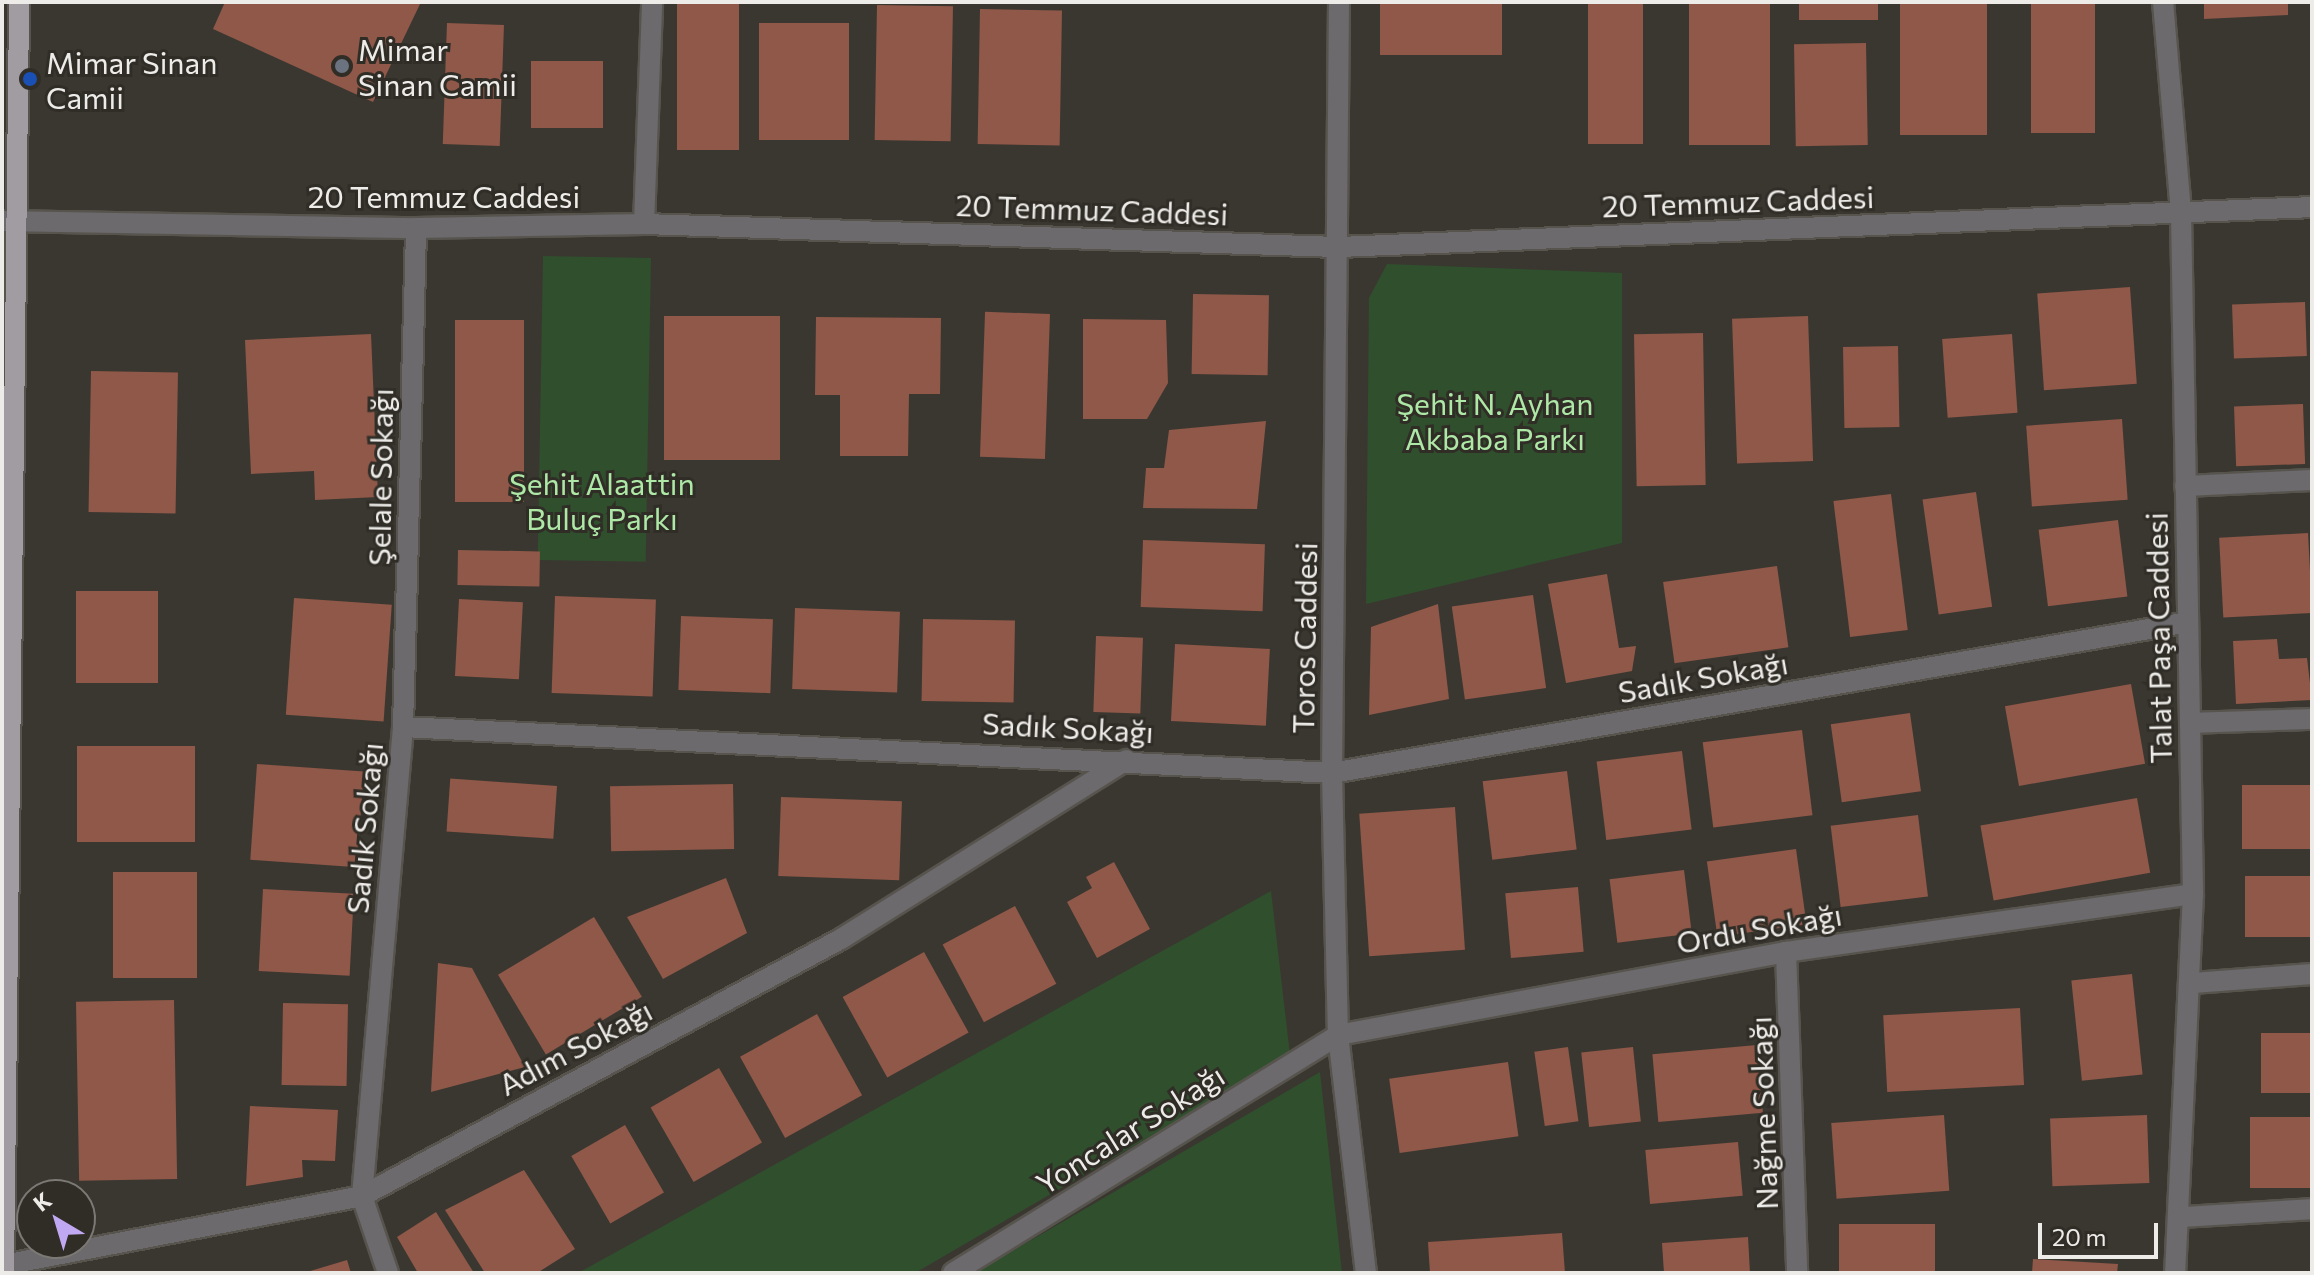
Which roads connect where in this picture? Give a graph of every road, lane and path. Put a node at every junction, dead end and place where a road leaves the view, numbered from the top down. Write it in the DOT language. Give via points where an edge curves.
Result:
graph roads {
  1 [pos="19,2"];
  2 [pos="652,2"];
  3 [pos="1339,2"];
  4 [pos="2163,2"];
  5 [pos="2312,207"];
  6 [pos="2181,212"];
  7 [pos="10,221"];
  8 [pos="644,224"];
  9 [pos="416,228"];
  10 [pos="1339,247"];
  11 [pos="2312,480"];
  12 [pos="2185,486"];
  13 [pos="2188,622"];
  14 [pos="2312,719"];
  15 [pos="2190,723"];
  16 [pos="403,727"];
  17 [pos="1126,760"];
  18 [pos="1332,773"];
  19 [pos="2193,894"];
  20 [pos="1786,952"];
  21 [pos="2312,974"];
  22 [pos="2193,983"];
  23 [pos="1338,1035"];
  24 [pos="362,1196"];
  25 [pos="2312,1209"];
  26 [pos="2183,1217"];
  27 [pos="4,1269"];
  28 [pos="955,1272"];
  29 [pos="388,1273"];
  30 [pos="1366,1273"];
  31 [pos="1797,1273"];
  32 [pos="2175,1273"];
  1 -- 7 [label="main road"];
  2 -- 8 [label="street"];
  3 -- 10 [label="street, Toros Caddesi"];
  4 -- 6 [label="street, Talat Paşa Caddesi"];
  5 -- 6 [label="street, 20 Temmuz Caddesi"];
  6 -- 10 [label="street, 20 Temmuz Caddesi"];
  6 -- 12 [label="street, Talat Paşa Caddesi"];
  7 -- 9 [label="street, 20 Temmuz Caddesi"];
  7 -- 27 [label="main road"];
  8 -- 9 [label="street, 20 Temmuz Caddesi"];
  8 -- 10 [label="street, 20 Temmuz Caddesi"];
  9 -- 16 [label="street, Şelale Sokağı"];
  10 -- 18 [label="street, Toros Caddesi"];
  11 -- 12 [label="street"];
  12 -- 13 [label="street, Talat Paşa Caddesi"];
  13 -- 15 [label="street, Talat Paşa Caddesi"];
  13 -- 18 [label="street, Sadık Sokağı"];
  14 -- 15 [label="street"];
  15 -- 19 [label="street, Talat Paşa Caddesi"];
  16 -- 17 [label="street, Sadık Sokağı"];
  16 -- 24 [label="street, Sadık Sokağı"];
  17 -- 18 [label="street, Sadık Sokağı"];
  17 -- 24 [label="street, Adım Sokağı" via="841,939"];
  18 -- 23 [label="street, Toros Caddesi"];
  19 -- 20 [label="street, Ordu Sokağı"];
  19 -- 22 [label="street, Talat Paşa Caddesi"];
  20 -- 23 [label="street, Ordu Sokağı"];
  20 -- 31 [label="street, Nağme Sokağı"];
  21 -- 22 [label="street"];
  22 -- 26 [label="street, Talat Paşa Caddesi"];
  23 -- 28 [label="street, Yoncalar Sokağı"];
  23 -- 30 [label="street, Toros Caddesi"];
  24 -- 27 [label="street, Adım Sokağı"];
  24 -- 29 [label="street"];
  25 -- 26 [label="street"];
  26 -- 32 [label="street, Talat Paşa Caddesi"];
}
